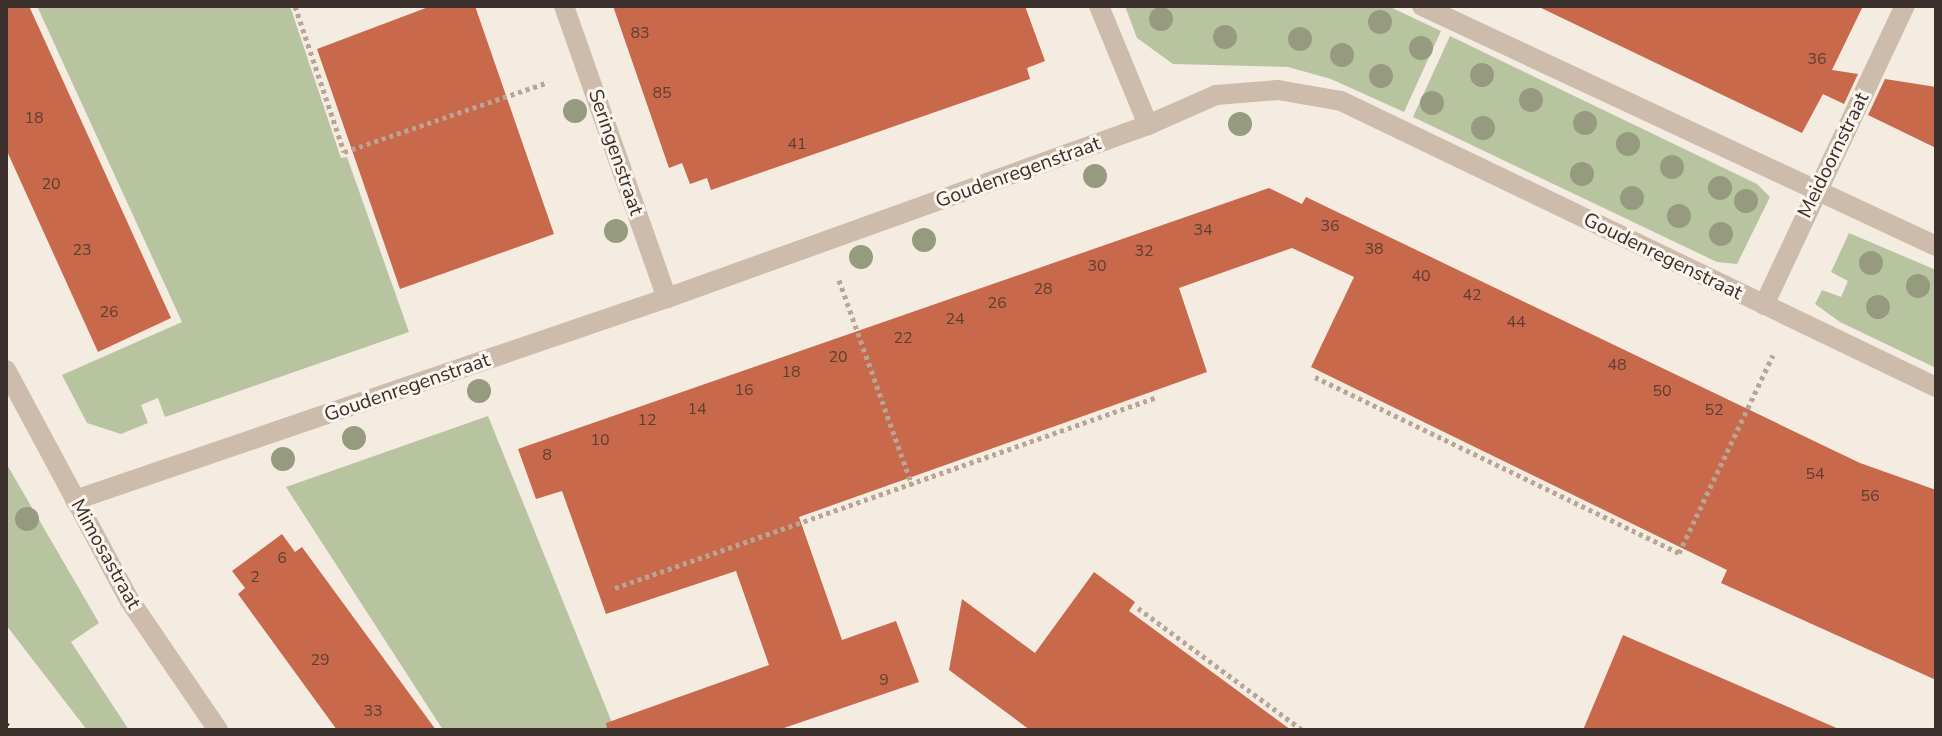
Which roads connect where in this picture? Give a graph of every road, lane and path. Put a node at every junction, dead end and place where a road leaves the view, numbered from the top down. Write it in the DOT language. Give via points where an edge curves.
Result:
graph roads {
  1 [pos="295,6"];
  2 [pos="564,6"];
  3 [pos="1099,6"];
  4 [pos="1422,6"];
  5 [pos="1905,6"];
  6 [pos="586,69"];
  7 [pos="1148,125"];
  8 [pos="1815,188"];
  9 [pos="826,241"];
  10 [pos="1936,246"];
  11 [pos="667,298"];
  12 [pos="1764,305"];
  13 [pos="1791,317"];
  14 [pos="6,370"];
  15 [pos="1315,377"];
  16 [pos="1936,387"];
  17 [pos="1157,397"];
  18 [pos="912,485"];
  19 [pos="75,500"];
  20 [pos="615,588"];
  21 [pos="1138,608"];
  22 [pos="218,730"];
  23 [pos="1302,730"];
  1 -- 6 [label="path" via="344,152"];
  2 -- 6 [label="street, Seringenstraat"];
  3 -- 7 [label="street"];
  4 -- 8 [label="street"];
  5 -- 8 [label="street, Meidoornstraat"];
  6 -- 11 [label="street, Seringenstraat"];
  7 -- 9 [label="street, Goudenregenstraat"];
  7 -- 12 [label="street, Goudenregenstraat" via="1216,95 1278,90 1341,101"];
  8 -- 10 [label="street"];
  8 -- 12 [label="street, Meidoornstraat"];
  9 -- 11 [label="street, Goudenregenstraat"];
  9 -- 18 [label="path"];
  11 -- 19 [label="street, Goudenregenstraat"];
  12 -- 13 [label="street, Goudenregenstraat"];
  13 -- 15 [label="path" via="1679,553"];
  13 -- 16 [label="street, Goudenregenstraat"];
  14 -- 19 [label="street, Mimosastraat"];
  17 -- 18 [label="path"];
  18 -- 20 [label="path"];
  19 -- 22 [label="street, Mimosastraat" via="130,601"];
  21 -- 23 [label="path"];
}
